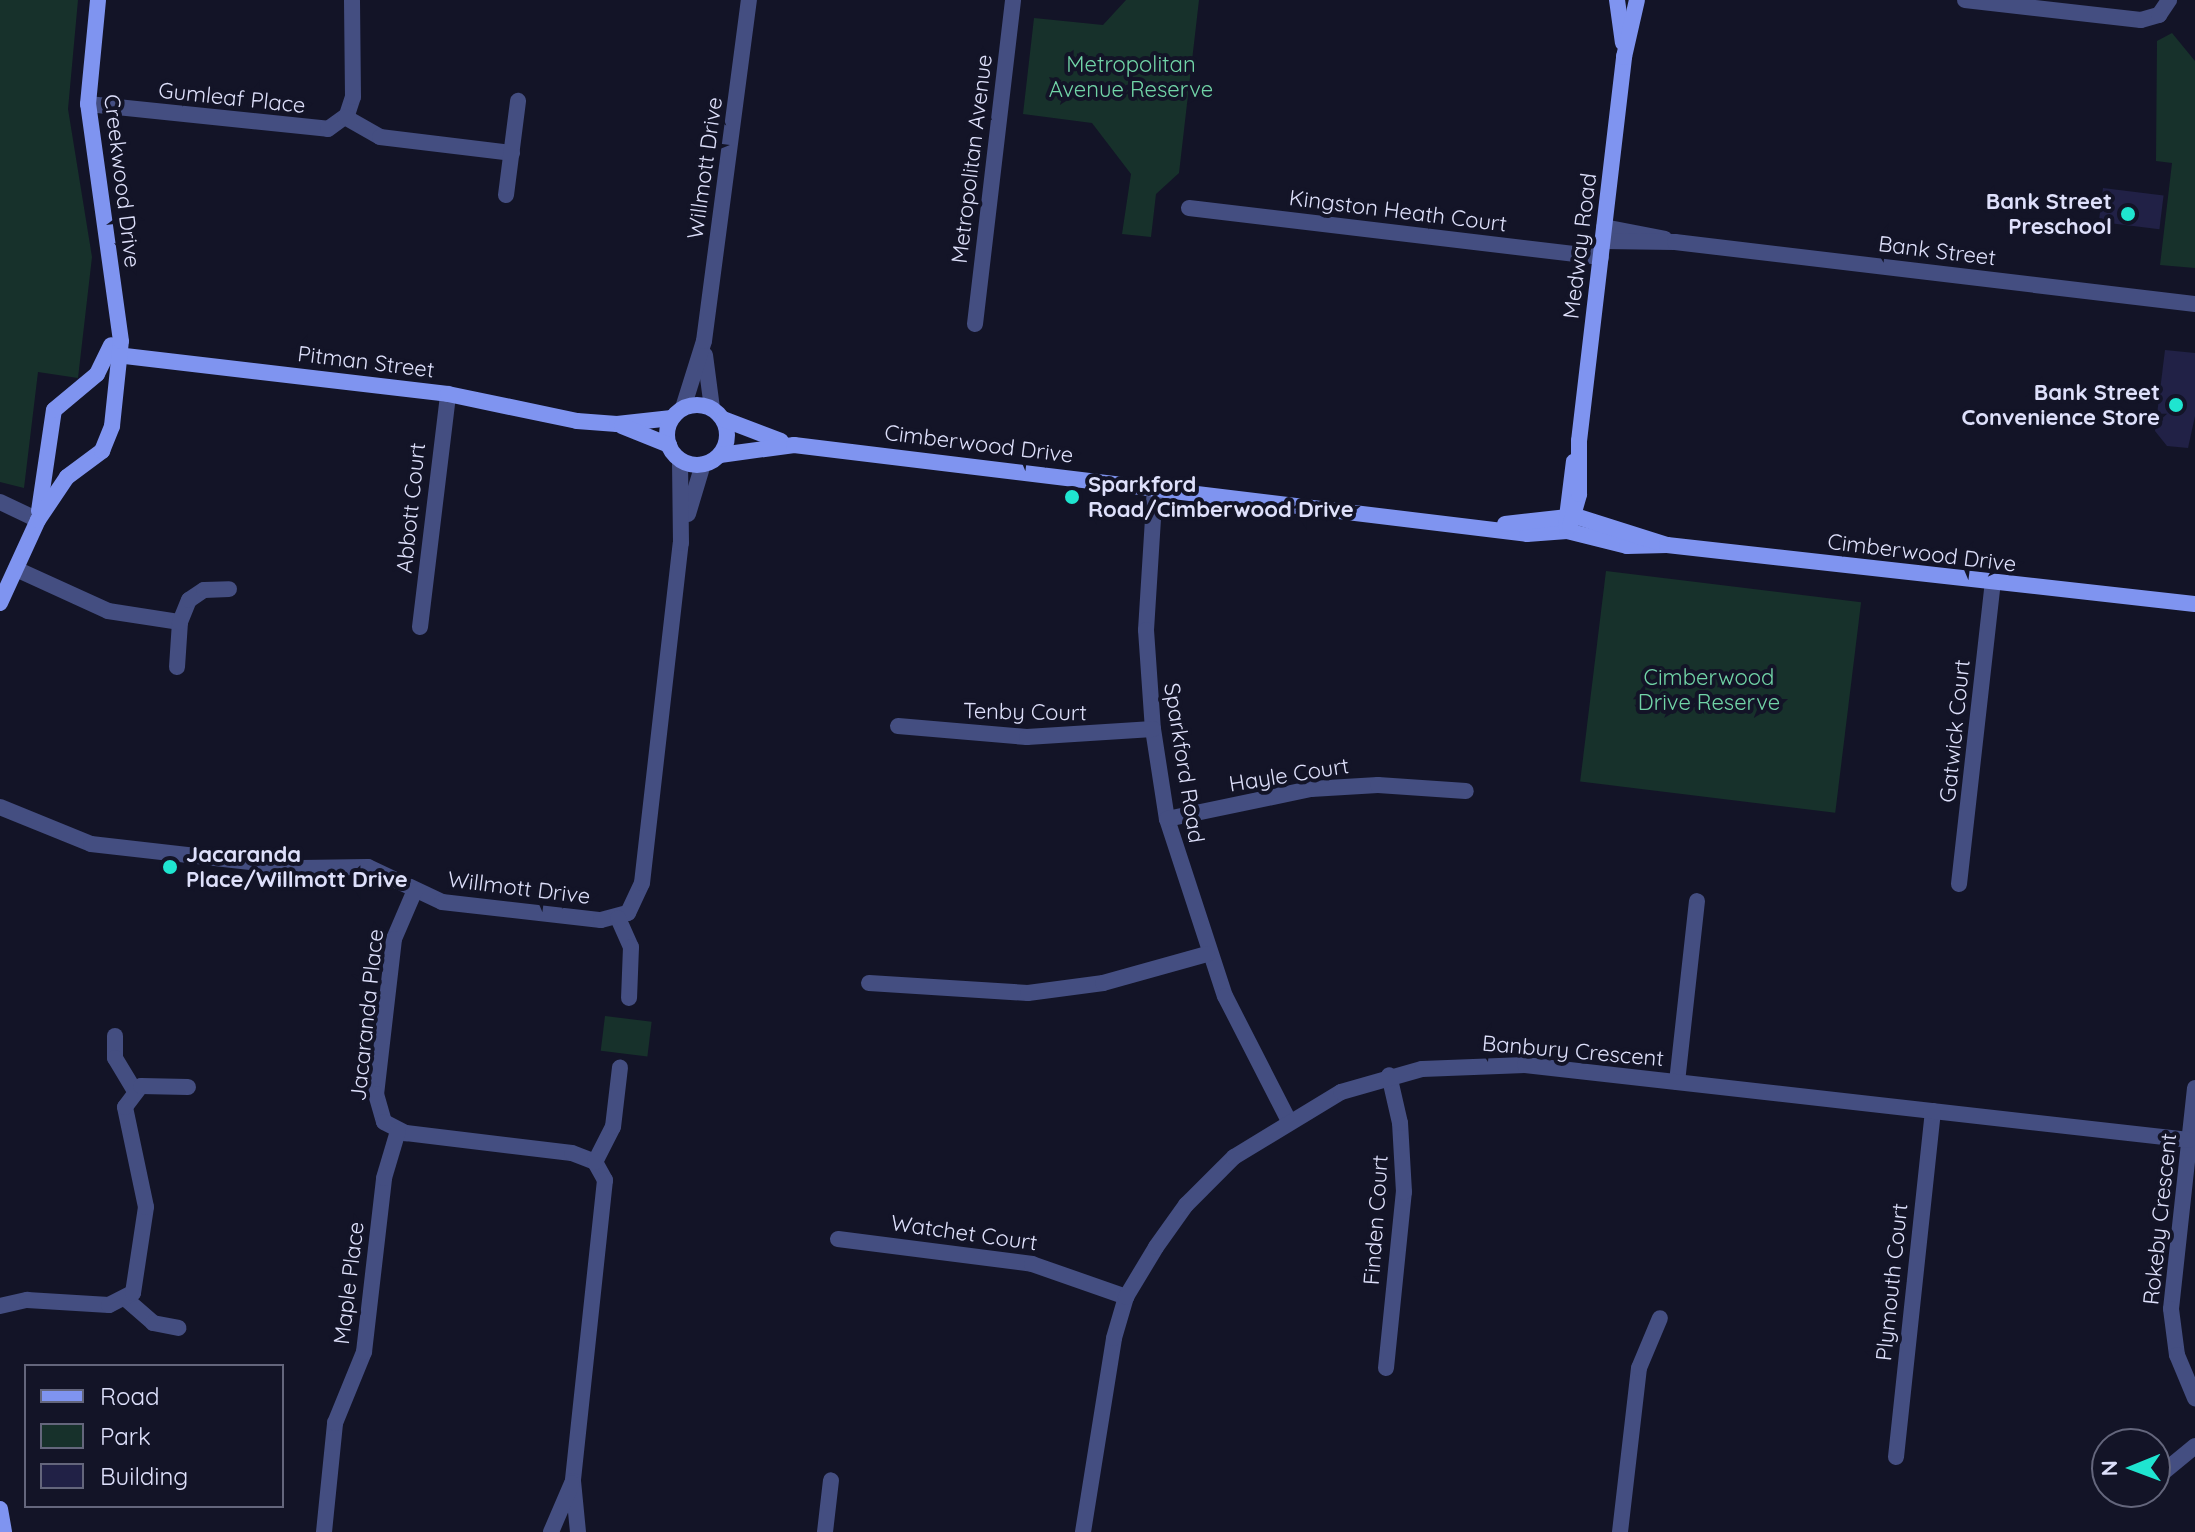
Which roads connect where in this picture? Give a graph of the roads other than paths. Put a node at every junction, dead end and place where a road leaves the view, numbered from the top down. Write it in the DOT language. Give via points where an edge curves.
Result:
graph roads {
  1 [pos="98,0"];
  2 [pos="352,0"];
  3 [pos="749,0"];
  4 [pos="1013,0"];
  5 [pos="1617,0"];
  6 [pos="1637,0"];
  7 [pos="1965,0"];
  8 [pos="2169,0"];
  9 [pos="1624,57"];
  10 [pos="518,101"];
  11 [pos="88,104"];
  12 [pos="345,117"];
  13 [pos="512,153"];
  14 [pos="506,195"];
  15 [pos="1189,208"];
  16 [pos="1603,242"];
  17 [pos="2195,304"];
  18 [pos="975,324"];
  19 [pos="704,341"];
  20 [pos="114,355"];
  21 [pos="448,394"];
  22 [pos="678,413"];
  23 [pos="717,414"];
  24 [pos="617,424"];
  25 [pos="669,445"];
  26 [pos="794,445"];
  27 [pos="720,455"];
  28 [pos="680,460"];
  29 [pos="703,464"];
  30 [pos="1155,487"];
  31 [pos="0,502"];
  32 [pos="38,520"];
  33 [pos="1569,521"];
  34 [pos="681,543"];
  35 [pos="16,569"];
  36 [pos="1993,583"];
  37 [pos="229,589"];
  38 [pos="0,603"];
  39 [pos="2173,604"];
  40 [pos="2195,604"];
  41 [pos="2195,611"];
  42 [pos="180,622"];
  43 [pos="420,627"];
  44 [pos="177,667"];
  45 [pos="898,726"];
  46 [pos="1153,729"];
  47 [pos="1466,791"];
  48 [pos="0,807"];
  49 [pos="1167,819"];
  50 [pos="1959,884"];
  51 [pos="415,890"];
  52 [pos="1697,901"];
  53 [pos="618,918"];
  54 [pos="1207,954"];
  55 [pos="869,983"];
  56 [pos="629,998"];
  57 [pos="115,1036"];
  58 [pos="620,1067"];
  59 [pos="1389,1075"];
  60 [pos="1677,1082"];
  61 [pos="188,1087"];
  62 [pos="2195,1088"];
  63 [pos="135,1091"];
  64 [pos="1933,1111"];
  65 [pos="1288,1119"];
  66 [pos="398,1131"];
  67 [pos="2189,1140"];
  68 [pos="595,1162"];
  69 [pos="838,1239"];
  70 [pos="1126,1297"];
  71 [pos="127,1300"];
  72 [pos="0,1306"];
  73 [pos="1660,1318"];
  74 [pos="179,1328"];
  75 [pos="1386,1368"];
  76 [pos="2195,1398"];
  77 [pos="2195,1446"];
  78 [pos="1896,1457"];
  79 [pos="2171,1466"];
  80 [pos="831,1480"];
  81 [pos="573,1481"];
  82 [pos="0,1509"];
  83 [pos="1085,1528"];
  84 [pos="4,1532"];
  85 [pos="324,1532"];
  86 [pos="551,1532"];
  87 [pos="578,1532"];
  88 [pos="825,1532"];
  89 [pos="1620,1532"];
  1 -- 11 [label="street, Creekwood Drive"];
  2 -- 12 [label="street" via="356,63"];
  3 -- 19 [label="street, Willmott Drive"];
  4 -- 18 [label="street, Metropolitan Avenue"];
  5 -- 9 [label="street, Medway Road"];
  6 -- 9 [label="street, Medway Road"];
  7 -- 8 [label="street" via="2141,20 2159,15"];
  9 -- 16 [label="street, Medway Road"];
  10 -- 13 [label="street"];
  11 -- 12 [label="street, Gumleaf Place" via="315,130"];
  11 -- 20 [label="street, Creekwood Drive" via="116,319"];
  12 -- 13 [label="street" via="380,137"];
  13 -- 14 [label="street"];
  15 -- 16 [label="street, Kingston Heath Court"];
  16 -- 17 [label="street, Bank Street" via="1675,242"];
  16 -- 33 [label="street, Medway Road"];
  19 -- 22 [label="street, Willmott Drive"];
  19 -- 23 [label="street, Willmott Drive"];
  20 -- 21 [label="street, Pitman Street"];
  20 -- 32 [label="street, Creekwood Drive" via="54,410"];
  20 -- 32 [label="street, Creekwood Drive" via="108,442 67,477"];
  21 -- 24 [label="street, Pitman Street"];
  21 -- 43 [label="street, Abbott Court"];
  22 -- 23 [label="street"];
  22 -- 24 [label="street, Pitman Street"];
  22 -- 25 [label="street"];
  23 -- 26 [label="street, Cimberwood Drive"];
  23 -- 27 [label="street" via="727,438"];
  24 -- 25 [label="street, Pitman Street"];
  25 -- 28 [label="street"];
  26 -- 27 [label="street, Cimberwood Drive"];
  26 -- 30 [label="street, Cimberwood Drive"];
  27 -- 29 [label="street"];
  28 -- 29 [label="street"];
  28 -- 34 [label="street, Willmott Drive"];
  29 -- 34 [label="street, Willmott Drive"];
  30 -- 33 [label="street, Cimberwood Drive" via="1527,534"];
  30 -- 46 [label="street, Sparkford Road" via="1146,630"];
  31 -- 32 [label="street"];
  32 -- 35 [label="street, Creekwood Drive"];
  33 -- 36 [label="street, Cimberwood Drive" via="1610,544 1667,545"];
  34 -- 53 [label="street, Willmott Drive" via="642,883 635,906"];
  35 -- 38 [label="street, Creekwood Drive"];
  35 -- 42 [label="street" via="108,611"];
  36 -- 39 [label="street, Cimberwood Drive"];
  36 -- 50 [label="street, Gatwick Court"];
  37 -- 42 [label="street" via="197,593"];
  39 -- 40 [label="street, Cimberwood Drive"];
  39 -- 41 [label="street, Cimberwood Drive"];
  42 -- 44 [label="street"];
  45 -- 46 [label="street, Tenby Court" via="1027,737"];
  46 -- 49 [label="street, Sparkford Road"];
  47 -- 49 [label="street, Hayle Court" via="1378,785 1323,788"];
  48 -- 51 [label="street, Willmott Drive" via="91,844 301,868 368,867"];
  49 -- 54 [label="street, Sparkford Road"];
  51 -- 53 [label="street, Willmott Drive" via="442,902"];
  51 -- 66 [label="street, Jacaranda Place" via="394,939 376,1094 379,1114"];
  52 -- 60 [label="street"];
  53 -- 56 [label="street, Willmott Drive" via="631,947"];
  54 -- 55 [label="street" via="1103,983 1028,993"];
  54 -- 65 [label="street, Sparkford Road" via="1255,1061"];
  57 -- 63 [label="street" via="115,1058"];
  58 -- 68 [label="street" via="613,1127"];
  59 -- 60 [label="street, Banbury Crescent" via="1487,1063"];
  59 -- 65 [label="street, Banbury Crescent"];
  59 -- 75 [label="street, Finden Court" via="1400,1123 1404,1192"];
  60 -- 64 [label="street, Banbury Crescent"];
  61 -- 63 [label="street" via="154,1083"];
  62 -- 67 [label="street, Rokeby Crescent"];
  63 -- 71 [label="street" via="125,1107 125,1124 145,1218 140,1274"];
  64 -- 67 [label="street, Banbury Crescent"];
  64 -- 78 [label="street, Plymouth Court"];
  65 -- 70 [label="street, Banbury Crescent" via="1234,1157 1186,1205"];
  66 -- 68 [label="street" via="572,1153"];
  66 -- 85 [label="street, Maple Place" via="384,1178 364,1352 335,1423"];
  67 -- 76 [label="street, Rokeby Crescent" via="2171,1309 2177,1355"];
  68 -- 81 [label="street" via="607,1192"];
  69 -- 70 [label="street, Watchet Court" via="1021,1261"];
  70 -- 83 [label="street, Banbury Crescent" via="1103,1387"];
  71 -- 72 [label="street" via="109,1305 27,1300"];
  71 -- 74 [label="street" via="153,1323"];
  73 -- 89 [label="street" via="1639,1368"];
  77 -- 79 [label="street"];
  80 -- 88 [label="street"];
  81 -- 86 [label="street"];
  81 -- 87 [label="street"];
  82 -- 84 [label="street"];
}
